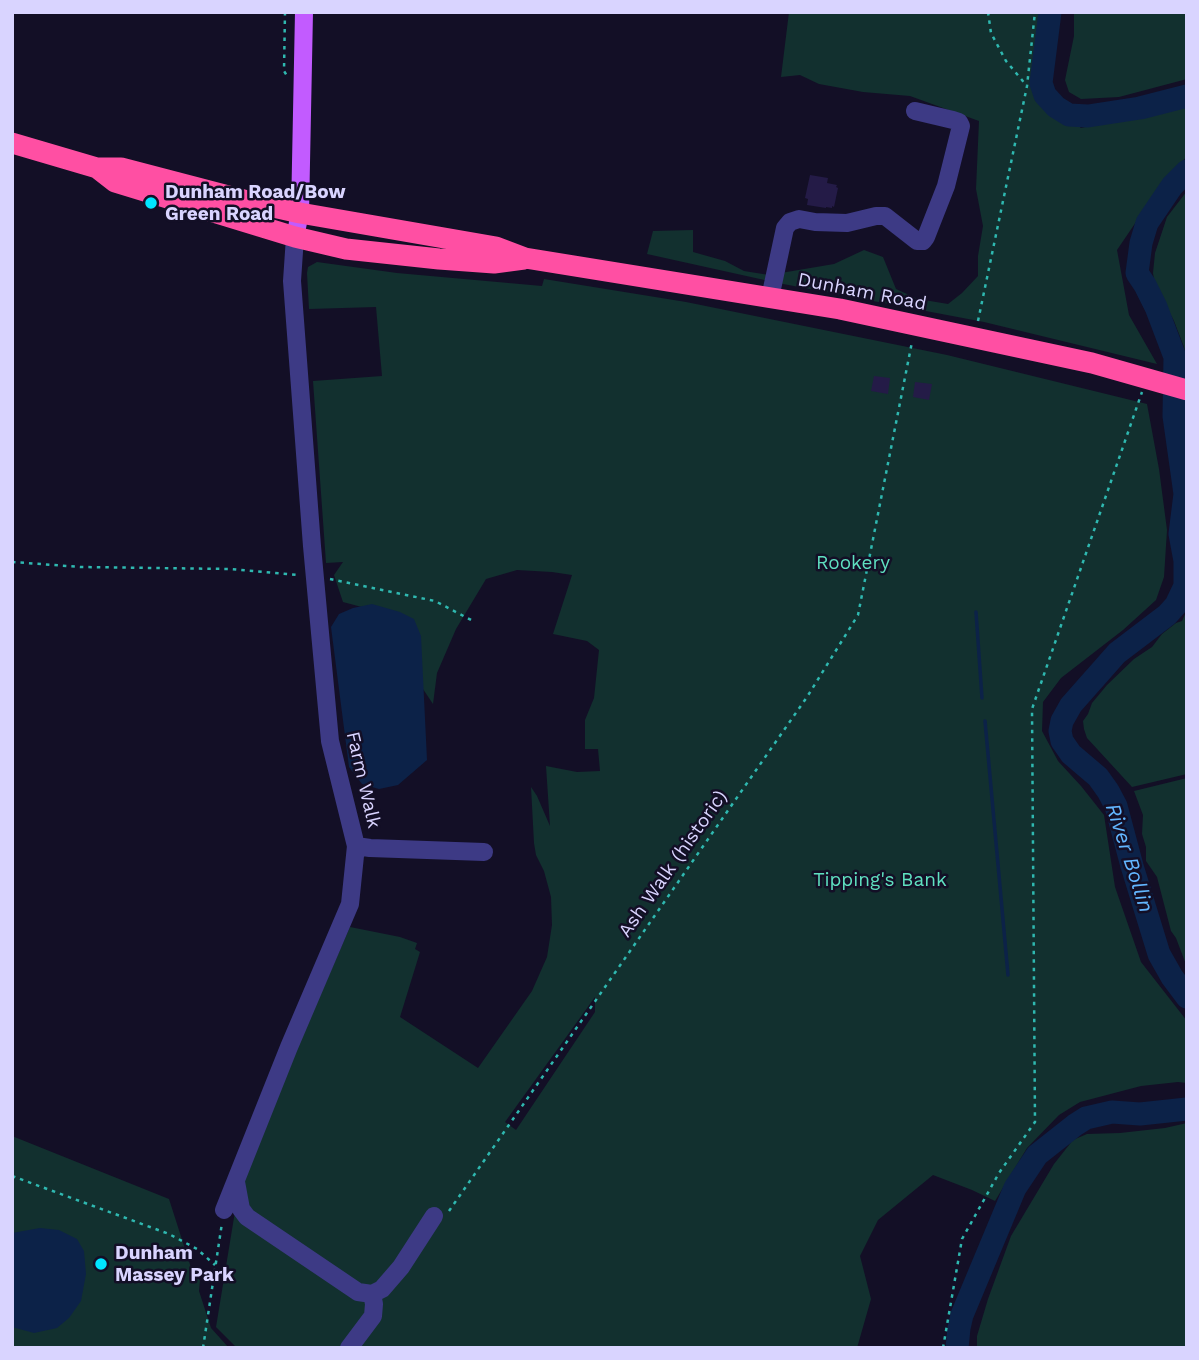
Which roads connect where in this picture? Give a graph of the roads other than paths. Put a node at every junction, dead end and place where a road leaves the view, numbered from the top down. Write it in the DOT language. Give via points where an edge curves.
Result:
graph roads {
  1 [pos="304,12"];
  2 [pos="915,111"];
  3 [pos="12,142"];
  4 [pos="97,168"];
  5 [pos="300,213"];
  6 [pos="295,237"];
  7 [pos="525,258"];
  8 [pos="770,298"];
  9 [pos="1187,390"];
  10 [pos="356,846"];
  11 [pos="484,852"];
  12 [pos="236,1182"];
  13 [pos="224,1210"];
  14 [pos="442,1213"];
  15 [pos="372,1294"];
  16 [pos="349,1348"];
  1 -- 5 [label="main road"];
  2 -- 8 [label="lane" via="961,126 946,186 923,241 917,242 885,216 847,223 790,222"];
  3 -- 4 [label="highway, Dunham Road"];
  4 -- 5 [label="highway, Dunham Road" via="121,168"];
  4 -- 6 [label="highway, Dunham Road" via="115,182"];
  5 -- 6 [label="main road"];
  5 -- 7 [label="highway, Dunham Road" via="496,247"];
  6 -- 7 [label="highway, Dunham Road" via="346,249 439,259 494,263"];
  6 -- 10 [label="lane, Farm Walk" via="292,281 330,741"];
  7 -- 8 [label="highway, Dunham Road"];
  8 -- 9 [label="highway, Dunham Road" via="997,342 1144,385"];
  10 -- 11 [label="lane"];
  10 -- 12 [label="lane, Farm Walk" via="350,904"];
  12 -- 13 [label="lane, Farm Walk"];
  12 -- 15 [label="lane" via="247,1217 358,1292"];
  14 -- 15 [label="lane" via="382,1289"];
  15 -- 16 [label="lane" via="373,1316"];
}
